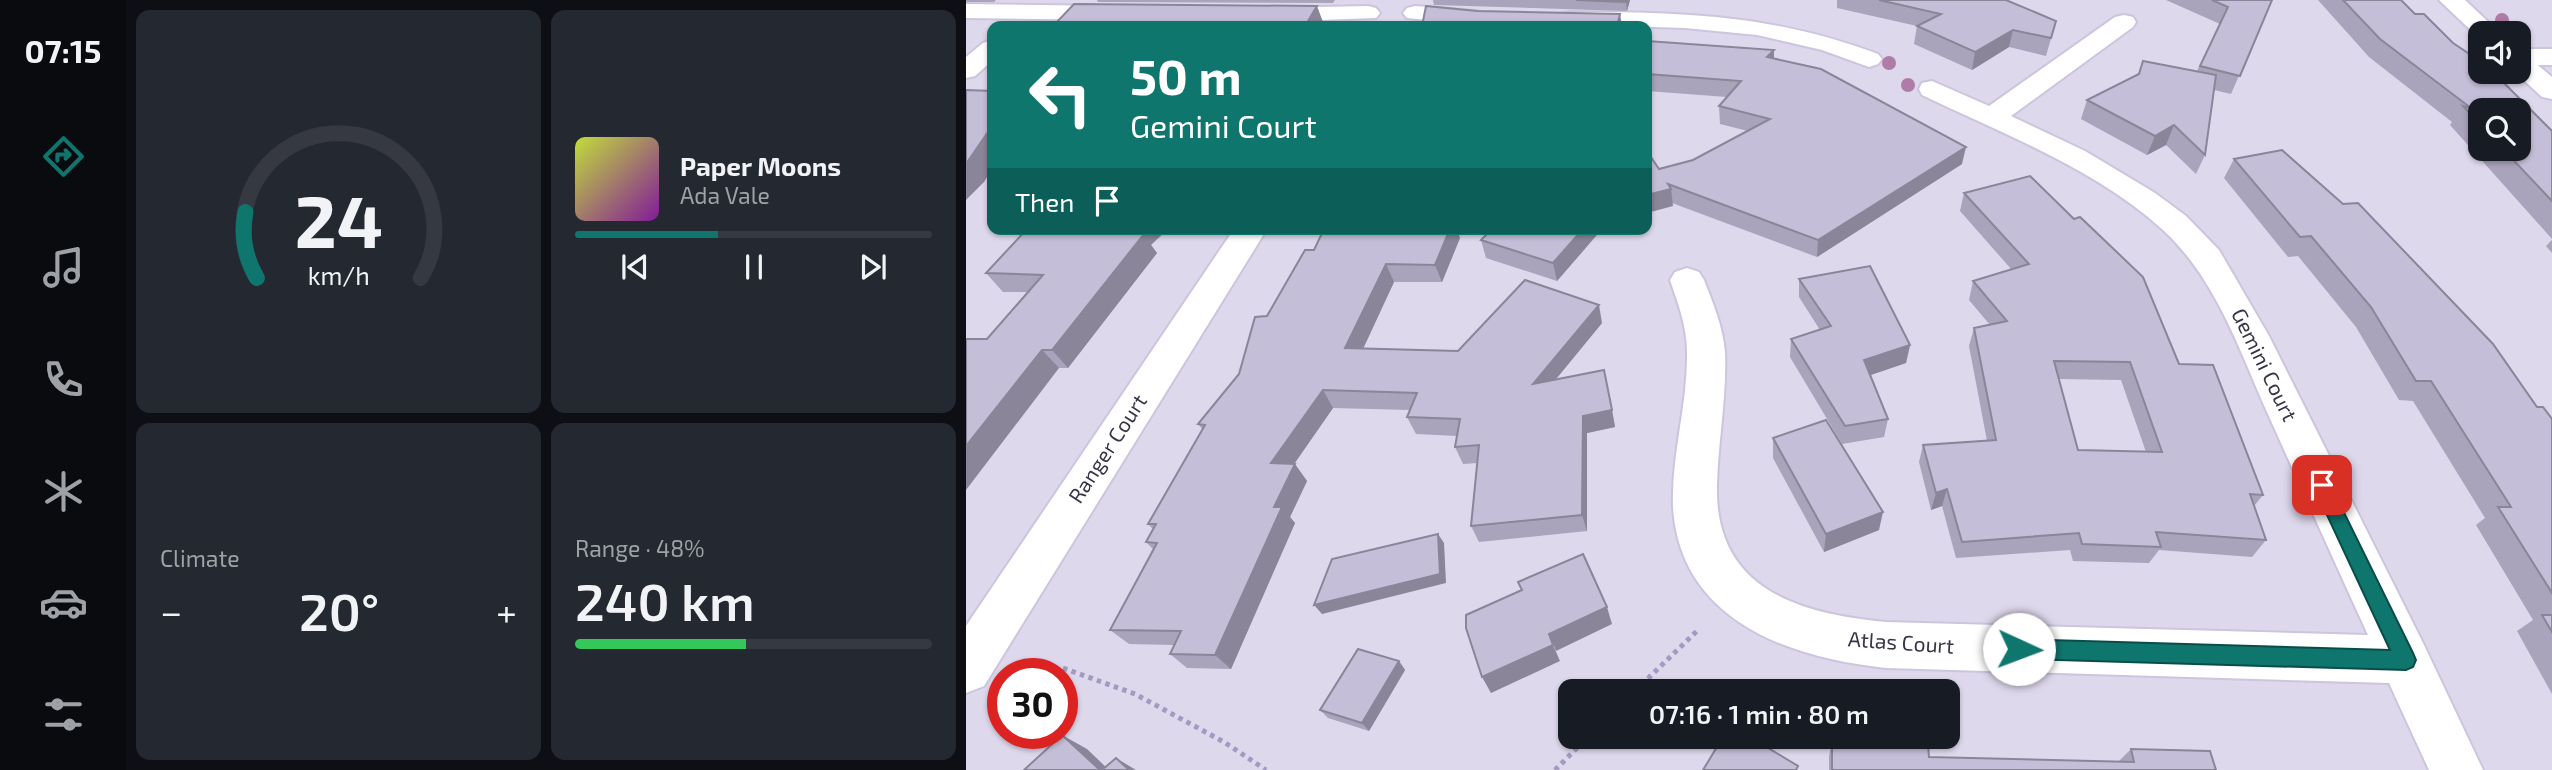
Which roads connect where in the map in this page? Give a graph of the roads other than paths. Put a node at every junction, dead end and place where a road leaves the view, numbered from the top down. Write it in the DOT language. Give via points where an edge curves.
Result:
graph roads {
  1 [pos="2451,0"];
  2 [pos="966,11"];
  3 [pos="1147,13"];
  4 [pos="1242,15"];
  5 [pos="1488,18"];
  6 [pos="1028,19"];
  7 [pos="1547,19"];
  8 [pos="1365,21"];
  9 [pos="1408,21"];
  10 [pos="1642,21"];
  11 [pos="1652,21"];
  12 [pos="2475,21"];
  13 [pos="2124,22"];
  14 [pos="987,52"];
  15 [pos="2552,57"];
  16 [pos="2531,58"];
  17 [pos="1869,59"];
  18 [pos="966,70"];
  19 [pos="2531,71"];
  20 [pos="1932,89"];
  21 [pos="2552,91"];
  22 [pos="1990,118"];
  23 [pos="1247,235"];
  24 [pos="1687,281"];
  25 [pos="2406,660"];
  26 [pos="966,669"];
  27 [pos="2455,763"];
  1 -- 12 [label="street"];
  2 -- 6 [label="street"];
  3 -- 6 [label="street"];
  4 -- 8 [label="street"];
  5 -- 9 [label="street"];
  7 -- 10 [label="street"];
  8 -- 9 [label="street" via="1392,6 1409,8"];
  11 -- 17 [label="street" via="1737,23 1785,30"];
  13 -- 22 [label="street"];
  14 -- 18 [label="street"];
  15 -- 16 [label="street"];
  19 -- 21 [label="street"];
  20 -- 22 [label="street, Gemini Court"];
  22 -- 25 [label="street, Gemini Court" via="2139,197 2197,246 2220,276 2251,336"];
  23 -- 26 [label="street, Ranger Court"];
  24 -- 25 [label="street, Atlas Court" via="1701,317 1706,351 1695,507 1701,538 1716,571 1744,602 1778,621 1827,638 1886,645"];
  25 -- 27 [label="street, Gemini Court"];
}
